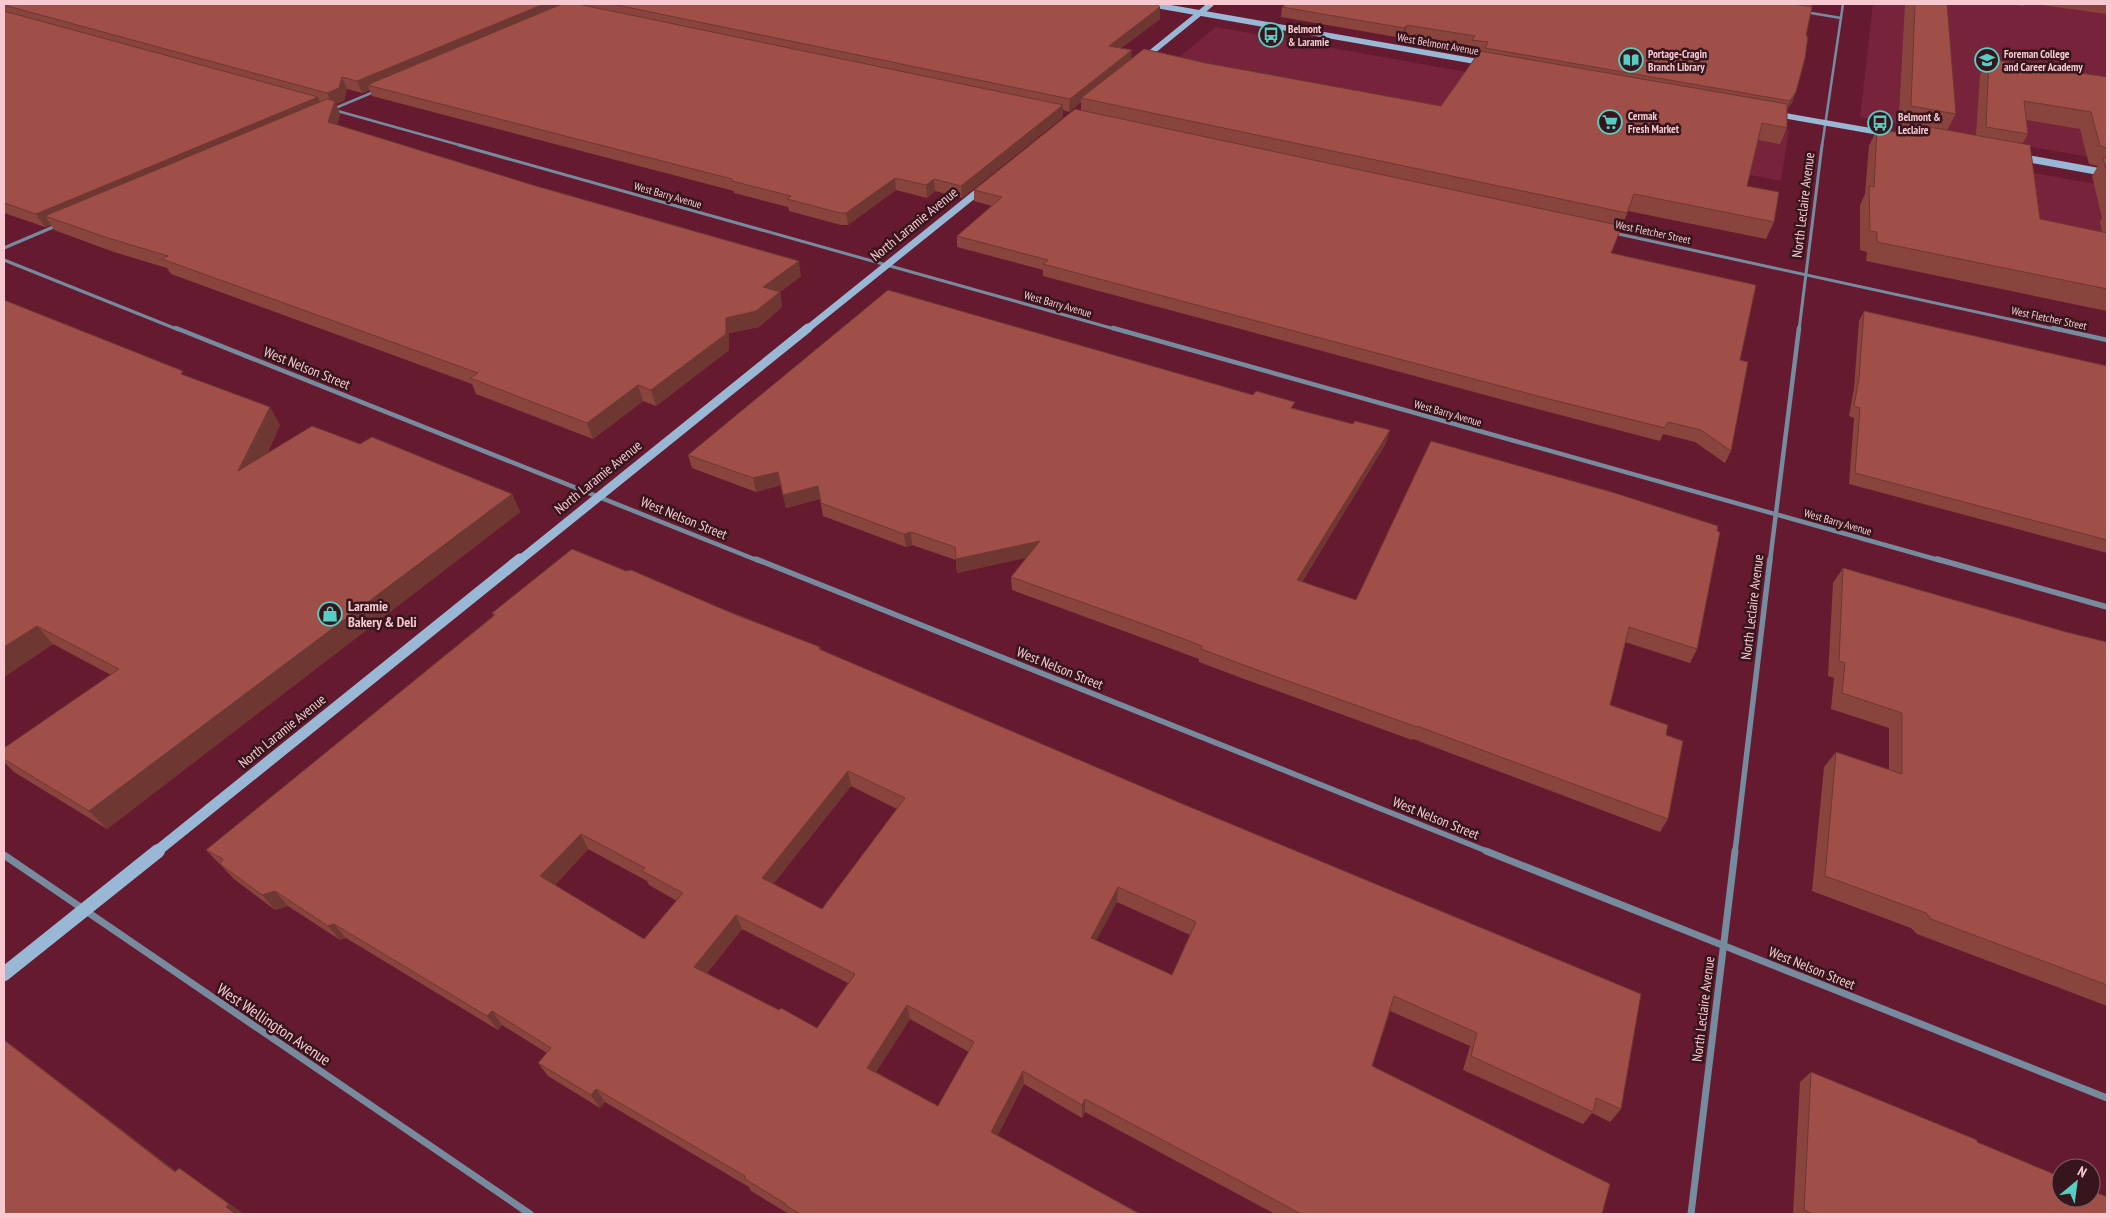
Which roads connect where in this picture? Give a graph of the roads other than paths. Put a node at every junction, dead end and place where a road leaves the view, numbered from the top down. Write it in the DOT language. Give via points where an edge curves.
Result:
graph roads {
  1 [pos="1149,4"];
  2 [pos="1211,4"];
  3 [pos="1843,4"];
  4 [pos="1804,12"];
  5 [pos="1200,13"];
  6 [pos="1841,18"];
  7 [pos="1492,64"];
  8 [pos="1134,66"];
  9 [pos="383,88"];
  10 [pos="1773,114"];
  11 [pos="1825,123"];
  12 [pos="1896,136"];
  13 [pos="2011,156"];
  14 [pos="2107,173"];
  15 [pos="995,178"];
  16 [pos="59,225"];
  17 [pos="1612,232"];
  18 [pos="4,248"];
  19 [pos="4,260"];
  20 [pos="887,265"];
  21 [pos="1805,274"];
  22 [pos="2107,340"];
  23 [pos="599,496"];
  24 [pos="1775,514"];
  25 [pos="2107,607"];
  26 [pos="4,855"];
  27 [pos="84,910"];
  28 [pos="1722,944"];
  29 [pos="4,974"];
  30 [pos="2107,1098"];
  31 [pos="530,1214"];
  32 [pos="1691,1214"];
  1 -- 5 [label="street, West Belmont Avenue"];
  2 -- 5 [label="street"];
  3 -- 6 [label="street, North Leclaire Avenue"];
  4 -- 6 [label="street"];
  5 -- 7 [label="street, West Belmont Avenue"];
  5 -- 8 [label="street"];
  6 -- 11 [label="street, North Leclaire Avenue"];
  9 -- 20 [label="street, West Barry Avenue" via="331,110"];
  10 -- 11 [label="street"];
  11 -- 12 [label="street"];
  11 -- 21 [label="street, North Leclaire Avenue"];
  13 -- 14 [label="street"];
  15 -- 20 [label="street, North Laramie Avenue"];
  16 -- 18 [label="street"];
  17 -- 21 [label="street, West Fletcher Street"];
  19 -- 23 [label="street, West Nelson Street"];
  20 -- 23 [label="street, North Laramie Avenue"];
  20 -- 24 [label="street, West Barry Avenue"];
  21 -- 22 [label="street, West Fletcher Street"];
  21 -- 24 [label="street, North Leclaire Avenue"];
  23 -- 27 [label="street, North Laramie Avenue"];
  23 -- 28 [label="street, West Nelson Street"];
  24 -- 25 [label="street, West Barry Avenue"];
  24 -- 28 [label="street, North Leclaire Avenue"];
  26 -- 27 [label="street, West Wellington Avenue"];
  27 -- 29 [label="street, North Laramie Avenue"];
  27 -- 31 [label="street, West Wellington Avenue"];
  28 -- 30 [label="street, West Nelson Street"];
  28 -- 32 [label="street, North Leclaire Avenue"];
}
